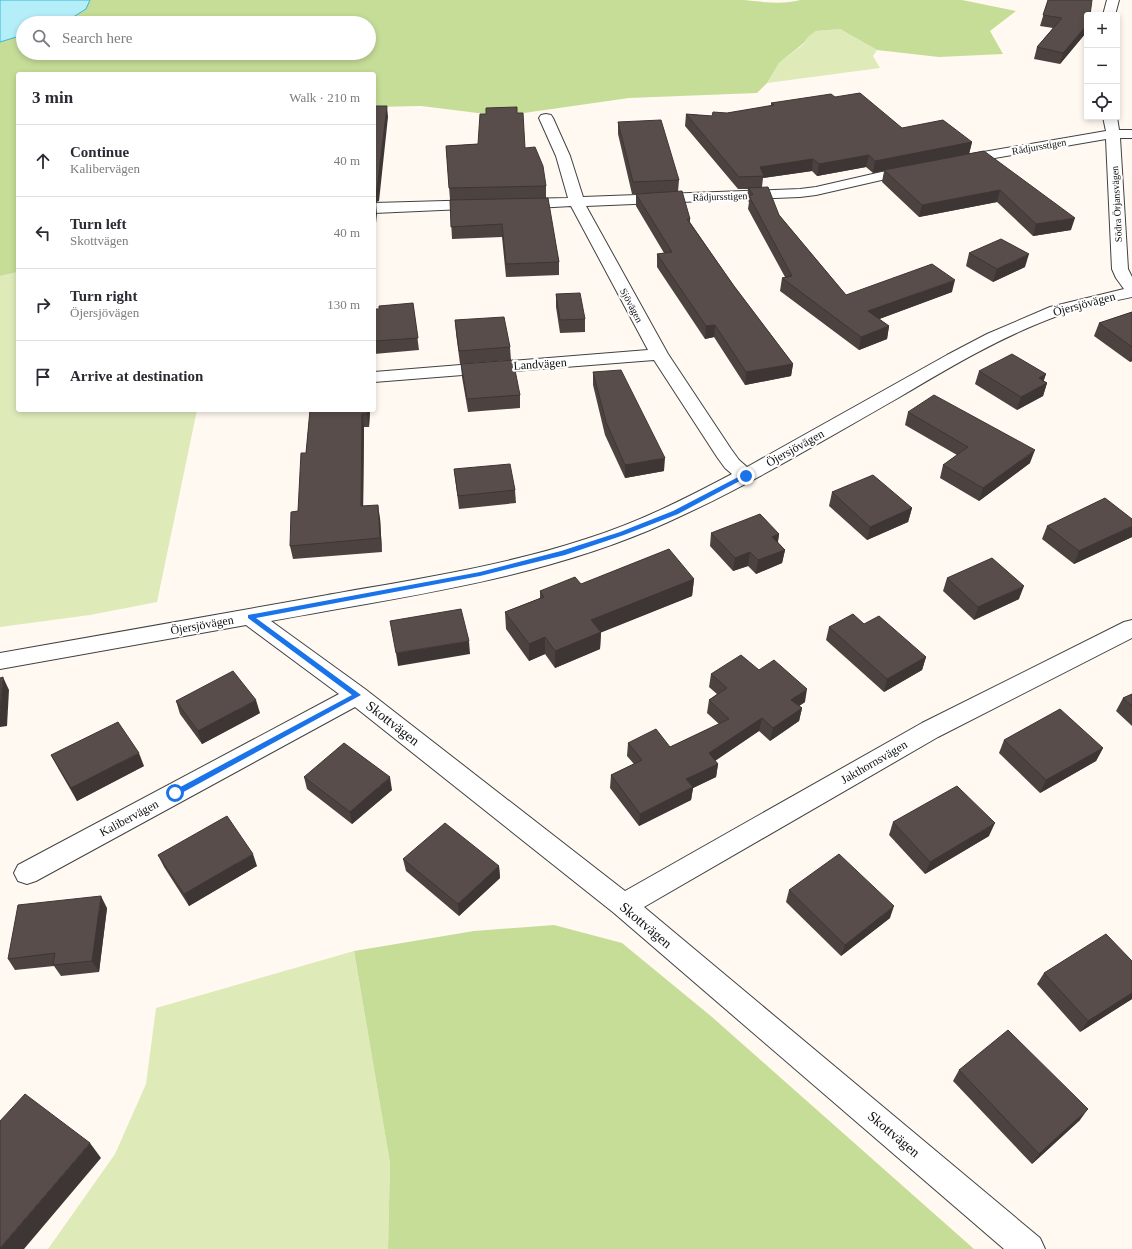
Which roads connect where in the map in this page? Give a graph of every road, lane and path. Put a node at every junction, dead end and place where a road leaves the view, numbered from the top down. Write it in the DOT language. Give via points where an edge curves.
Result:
graph roads {
  1 [pos="1113,0"];
  2 [pos="1110,12"];
  3 [pos="546,118"];
  4 [pos="1111,120"];
  5 [pos="1113,134"];
  6 [pos="1132,134"];
  7 [pos="943,163"];
  8 [pos="927,166"];
  9 [pos="577,203"];
  10 [pos="376,208"];
  11 [pos="1132,288"];
  12 [pos="1132,292"];
  13 [pos="659,354"];
  14 [pos="376,377"];
  15 [pos="746,476"];
  16 [pos="250,617"];
  17 [pos="1132,628"];
  18 [pos="0,661"];
  19 [pos="357,695"];
  20 [pos="27,873"];
  21 [pos="622,905"];
  22 [pos="1029,1249"];
  1 -- 2 [label="street"];
  3 -- 9 [label="street, Sjövägen" via="563,156"];
  4 -- 5 [label="street, Södra Örjansvägen"];
  5 -- 6 [label="street, Rådjursstigen"];
  5 -- 7 [label="street, Rådjursstigen"];
  5 -- 11 [label="street, Södra Örjansvägen" via="1120,269"];
  8 -- 9 [label="street, Rådjursstigen" via="800,193"];
  9 -- 10 [label="street, Rådjursstigen"];
  9 -- 13 [label="street, Sjövägen"];
  12 -- 15 [label="street, Öjersjövägen" via="1057,311 1002,334 945,363"];
  13 -- 14 [label="street, Landvägen"];
  13 -- 15 [label="street, Sjövägen" via="724,453"];
  15 -- 16 [label="street, Öjersjövägen" via="675,512 622,534 562,553 480,574"];
  16 -- 18 [label="street, Öjersjövägen"];
  16 -- 19 [label="street, Skottvägen"];
  17 -- 21 [label="street, Jakthornsvägen" via="930,730"];
  19 -- 20 [label="street, Kalibervägen"];
  19 -- 21 [label="street, Skottvägen"];
  21 -- 22 [label="street, Skottvägen"];
}
